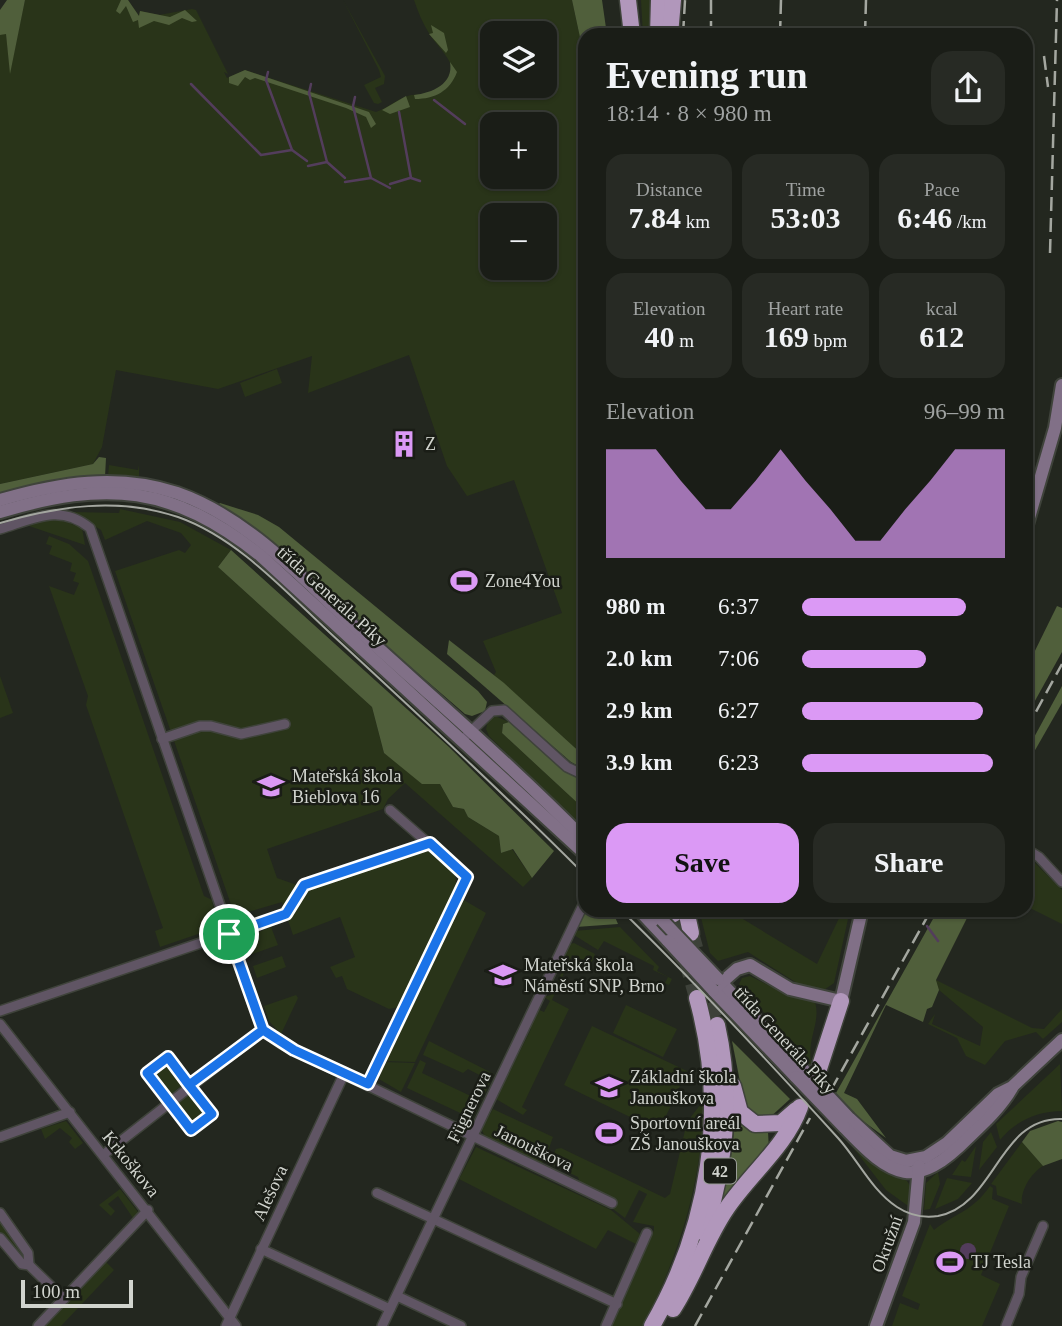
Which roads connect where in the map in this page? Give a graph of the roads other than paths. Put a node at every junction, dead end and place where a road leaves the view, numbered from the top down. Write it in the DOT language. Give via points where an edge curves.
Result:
graph roads {
  1 [pos="628,0"];
  2 [pos="637,0"];
  3 [pos="659,0"];
  4 [pos="673,0"];
  5 [pos="631,28"];
  6 [pos="638,28"];
  7 [pos="658,28"];
  8 [pos="671,28"];
  9 [pos="1062,385"];
  10 [pos="0,500"];
  11 [pos="1033,504"];
  12 [pos="0,512"];
  13 [pos="0,529"];
  14 [pos="285,724"];
  15 [pos="467,735"];
  16 [pos="162,739"];
  17 [pos="578,772"];
  18 [pos="390,810"];
  19 [pos="578,834"];
  20 [pos="430,843"];
  21 [pos="578,847"];
  22 [pos="1033,853"];
  23 [pos="1062,882"];
  24 [pos="578,916"];
  25 [pos="645,917"];
  26 [pos="673,917"];
  27 [pos="674,917"];
  28 [pos="860,917"];
  29 [pos="691,933"];
  30 [pos="229,934"];
  31 [pos="718,983"];
  32 [pos="697,998"];
  33 [pos="841,1001"];
  34 [pos="0,1011"];
  35 [pos="0,1024"];
  36 [pos="263,1030"];
  37 [pos="1062,1040"];
  38 [pos="799,1073"];
  39 [pos="344,1074"];
  40 [pos="817,1076"];
  41 [pos="368,1084"];
  42 [pos="189,1085"];
  43 [pos="1012,1087"];
  44 [pos="168,1101"];
  45 [pos="69,1112"];
  46 [pos="473,1135"];
  47 [pos="0,1136"];
  48 [pos="103,1155"];
  49 [pos="922,1159"];
  50 [pos="903,1166"];
  51 [pos="935,1167"];
  52 [pos="918,1172"];
  53 [pos="377,1193"];
  54 [pos="917,1201"];
  55 [pos="612,1203"];
  56 [pos="148,1210"];
  57 [pos="0,1213"];
  58 [pos="433,1220"];
  59 [pos="1043,1226"];
  60 [pos="647,1233"];
  61 [pos="0,1238"];
  62 [pos="261,1249"];
  63 [pos="29,1265"];
  64 [pos="397,1296"];
  65 [pos="64,1299"];
  66 [pos="617,1304"];
  67 [pos="390,1309"];
  68 [pos="673,1309"];
  69 [pos="231,1323"];
  70 [pos="38,1326"];
  71 [pos="382,1326"];
  72 [pos="461,1326"];
  73 [pos="606,1326"];
  74 [pos="652,1326"];
  75 [pos="664,1326"];
  76 [pos="876,1326"];
  77 [pos="1006,1326"];
  1 -- 5 [label="highway"];
  2 -- 6 [label="highway"];
  3 -- 7 [label="highway"];
  4 -- 8 [label="highway"];
  9 -- 11 [label="main road"];
  10 -- 15 [label="main road, třída Generála Píky" via="64,484 107,481 156,487 219,512 267,548"];
  12 -- 15 [label="main road, třída Generála Píky" via="65,495 113,492 154,498 194,512 261,556"];
  13 -- 16 [label="street" via="59,513 90,528"];
  14 -- 16 [label="street" via="241,734 200,726"];
  15 -- 17 [label="street" via="492,711 504,710"];
  15 -- 19 [label="main road, třída Generála Píky"];
  15 -- 21 [label="main road, třída Generála Píky"];
  16 -- 30 [label="street"];
  18 -- 20 [label="street"];
  20 -- 30 [label="street" via="304,885 286,914"];
  20 -- 41 [label="street" via="467,877"];
  22 -- 23 [label="street"];
  24 -- 46 [label="street, Fügnerova"];
  25 -- 31 [label="main road, třída Generála Píky, bridge"];
  26 -- 31 [label="main road, třída Generála Píky, bridge"];
  27 -- 29 [label="highway"];
  28 -- 33 [label="main road"];
  30 -- 34 [label="street"];
  30 -- 36 [label="street"];
  31 -- 33 [label="main road" via="750,965 790,989"];
  31 -- 38 [label="main road, třída Generála Píky"];
  31 -- 38 [label="main road, třída Generála Píky" via="724,1001"];
  32 -- 74 [label="highway, 42" via="713,1074 710,1158 687,1250"];
  33 -- 40 [label="highway"];
  35 -- 45 [label="street, Krkoškova"];
  36 -- 39 [label="street, Janouškova"];
  36 -- 42 [label="street"];
  37 -- 43 [label="main road"];
  38 -- 50 [label="main road, třída Generála Píky, bridge" via="846,1122 867,1152"];
  39 -- 41 [label="street, Janouškova"];
  39 -- 62 [label="street, Alešova"];
  41 -- 46 [label="street, Janouškova"];
  42 -- 44 [label="street"];
  42 -- 44 [label="street" via="168,1057 147,1073"];
  42 -- 44 [label="street" via="212,1114 191,1130"];
  43 -- 49 [label="main road"];
  43 -- 51 [label="main road" via="1005,1101"];
  44 -- 48 [label="street"];
  45 -- 47 [label="street"];
  45 -- 48 [label="street, Krkoškova"];
  46 -- 55 [label="street, Janouškova"];
  46 -- 58 [label="street, Fügnerova"];
  48 -- 56 [label="street, Krkoškova"];
  49 -- 50 [label="main road"];
  49 -- 52 [label="main road, Okružní"];
  50 -- 52 [label="main road"];
  50 -- 54 [label="main road"];
  51 -- 52 [label="main road"];
  51 -- 54 [label="main road"];
  52 -- 54 [label="main road, Okružní"];
  53 -- 58 [label="street"];
  54 -- 76 [label="main road, Okružní"];
  56 -- 65 [label="street"];
  56 -- 69 [label="street, Krkoškova"];
  57 -- 63 [label="street" via="28,1253"];
  58 -- 64 [label="street, Fügnerova"];
  58 -- 66 [label="street"];
  59 -- 77 [label="street"];
  60 -- 66 [label="street"];
  61 -- 63 [label="street" via="22,1264"];
  62 -- 67 [label="street"];
  62 -- 69 [label="street, Alešova"];
  63 -- 65 [label="street"];
  64 -- 67 [label="street, Fügnerova"];
  64 -- 72 [label="street"];
  65 -- 70 [label="street"];
  66 -- 73 [label="street"];
  67 -- 71 [label="street, Fügnerova"];
  68 -- 68 [label="highway, 42" via="722,1216 785,1136 800,1107 776,1124 762,1126 746,1119 737,1105 716,1021 726,1084 722,1160 698,1250"];
  68 -- 75 [label="highway, 42"];
}
